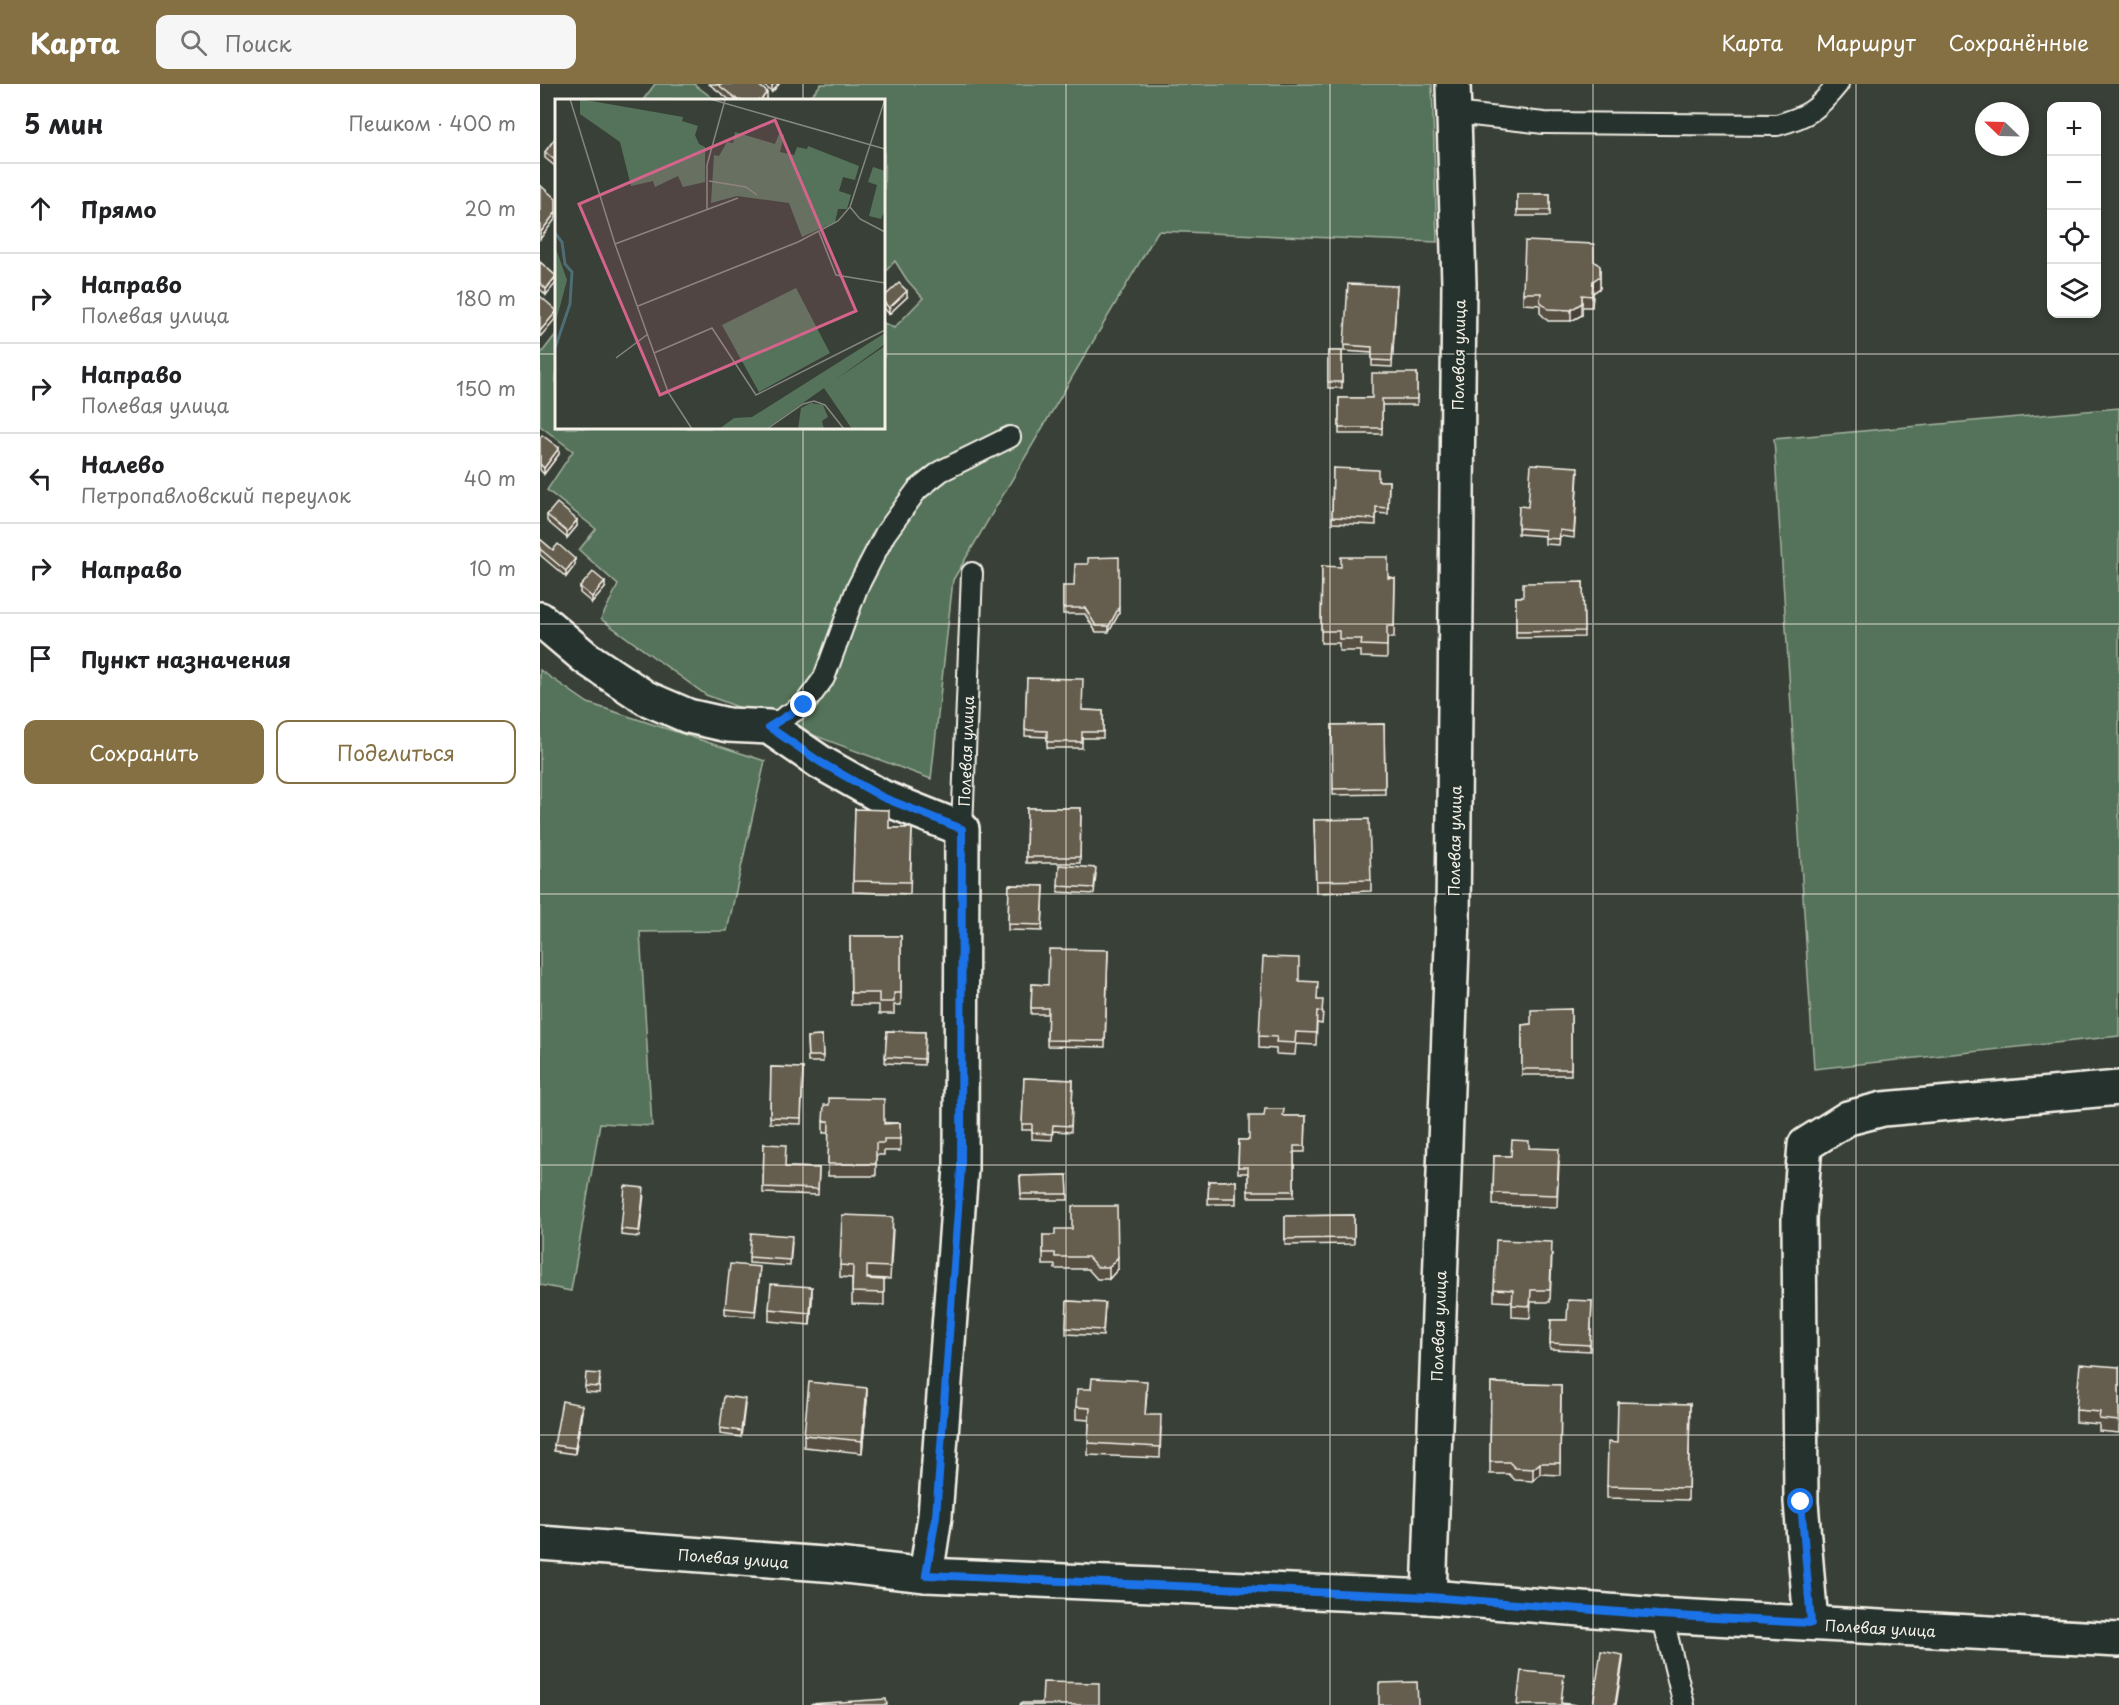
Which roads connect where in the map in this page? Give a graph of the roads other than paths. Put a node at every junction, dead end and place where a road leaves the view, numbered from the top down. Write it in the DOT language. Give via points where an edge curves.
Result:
graph roads {
  1 [pos="1838,84"];
  2 [pos="1453,98"];
  3 [pos="1010,437"];
  4 [pos="972,573"];
  5 [pos="540,619"];
  6 [pos="769,727"];
  7 [pos="962,829"];
  8 [pos="2119,1088"];
  9 [pos="540,1543"];
  10 [pos="926,1575"];
  11 [pos="1429,1597"];
  12 [pos="1658,1615"];
  13 [pos="1811,1623"];
  14 [pos="2119,1640"];
  15 [pos="1684,1705"];
  1 -- 2 [label="lane" via="1821,106 1802,118 1777,125 1544,123"];
  2 -- 11 [label="street, Полевая улица" via="1459,284 1453,918"];
  3 -- 6 [label="lane" via="941,471 918,490 885,534 862,579 824,678 804,705"];
  4 -- 7 [label="lane, Полевая улица"];
  5 -- 6 [label="street" via="586,658 646,698 688,716 728,725"];
  6 -- 7 [label="street" via="882,797"];
  7 -- 10 [label="street, Полевая улица" via="961,1168 936,1516"];
  8 -- 13 [label="street" via="1882,1109 1848,1118 1805,1145 1799,1218 1801,1502"];
  9 -- 10 [label="street, Полевая улица"];
  10 -- 11 [label="street, Полевая улица"];
  11 -- 12 [label="street, Полевая улица"];
  12 -- 13 [label="street, Полевая улица"];
  12 -- 15 [label="lane" via="1665,1627"];
  13 -- 14 [label="street, Полевая улица"];
}
